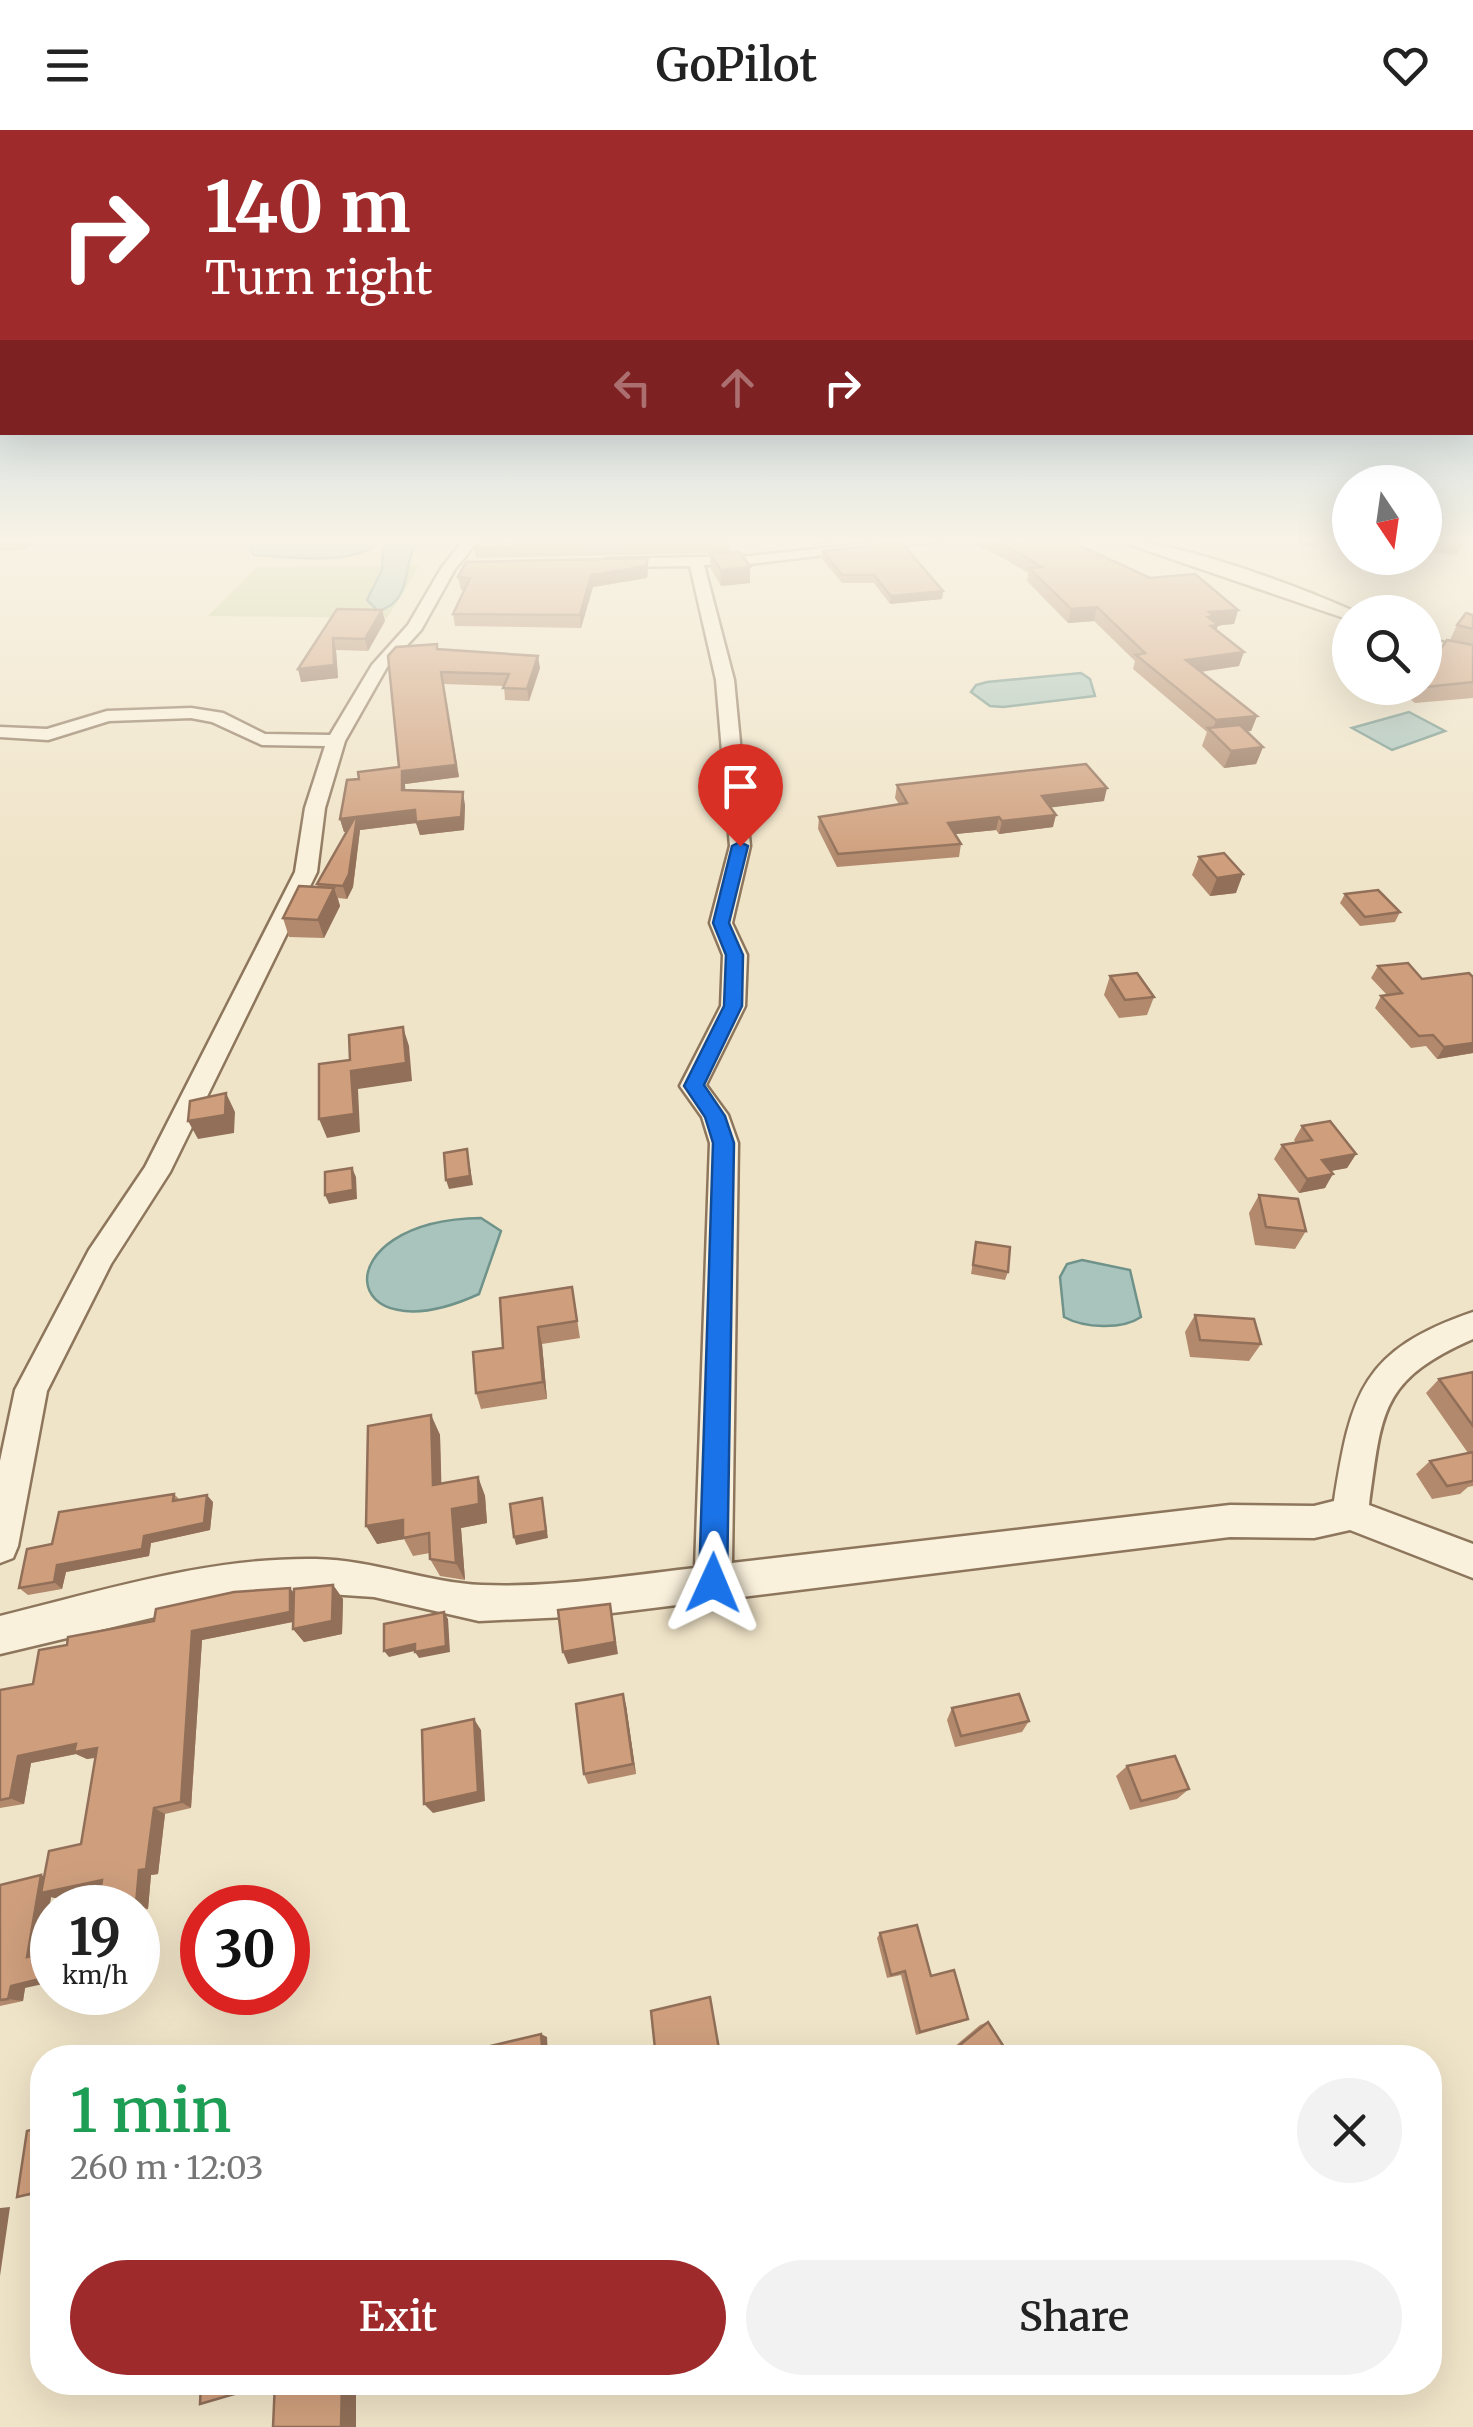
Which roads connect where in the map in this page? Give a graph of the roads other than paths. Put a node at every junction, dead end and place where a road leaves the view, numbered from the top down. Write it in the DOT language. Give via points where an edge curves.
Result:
graph roads {
  1 [pos="396,648"];
  2 [pos="717,648"];
  3 [pos="1446,648"];
  4 [pos="1473,655"];
  5 [pos="0,732"];
  6 [pos="336,741"];
  7 [pos="1473,1324"];
  8 [pos="1350,1514"];
  9 [pos="0,1546"];
  10 [pos="1473,1562"];
  11 [pos="713,1583"];
  12 [pos="0,1635"];
  1 -- 6 [label="street"];
  2 -- 11 [label="street" via="740,846 721,923 735,955 733,1006 694,1086 724,1143"];
  3 -- 4 [label="street"];
  5 -- 6 [label="street" via="48,735 107,716 192,713 262,739"];
  6 -- 9 [label="street" via="315,808 306,872 156,1172 99,1258 31,1390"];
  7 -- 8 [label="street" via="1424,1346 1380,1384"];
  8 -- 10 [label="street"];
  8 -- 11 [label="street" via="1314,1522 1230,1521"];
  11 -- 12 [label="street" via="480,1602 374,1580 239,1580"];
}
